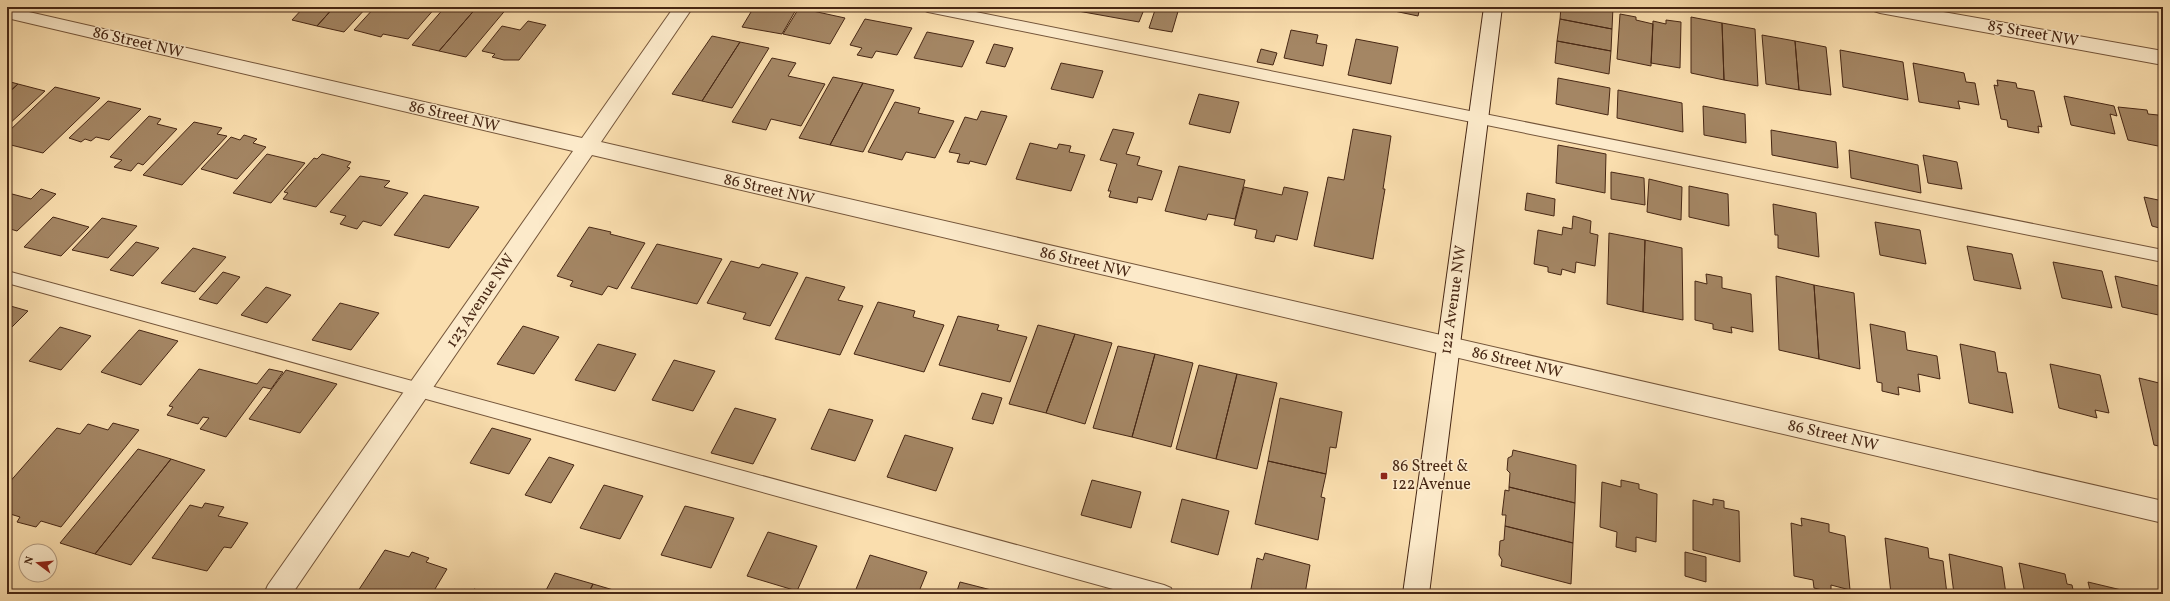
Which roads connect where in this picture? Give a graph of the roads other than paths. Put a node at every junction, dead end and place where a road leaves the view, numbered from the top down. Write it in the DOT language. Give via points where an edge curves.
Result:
graph roads {
  1 [pos="684,7"];
  2 [pos="928,7"];
  3 [pos="1493,7"];
  4 [pos="1880,7"];
  5 [pos="7,12"];
  6 [pos="2163,58"];
  7 [pos="1479,118"];
  8 [pos="585,148"];
  9 [pos="2163,256"];
  10 [pos="7,277"];
  11 [pos="1448,347"];
  12 [pos="420,389"];
  13 [pos="2163,512"];
  14 [pos="277,594"];
  15 [pos="1164,594"];
  16 [pos="1416,594"];
  1 -- 8 [label="street, 123 Avenue NW"];
  2 -- 7 [label="lane"];
  3 -- 7 [label="street, 122 Avenue NW"];
  4 -- 6 [label="street, 85 Street NW"];
  5 -- 8 [label="street, 86 Street NW"];
  7 -- 9 [label="lane"];
  7 -- 11 [label="street, 122 Avenue NW"];
  8 -- 11 [label="street, 86 Street NW"];
  8 -- 12 [label="street, 123 Avenue NW"];
  10 -- 12 [label="lane"];
  11 -- 13 [label="street, 86 Street NW"];
  11 -- 16 [label="street, 122 Avenue NW"];
  12 -- 14 [label="street, 123 Avenue NW"];
  12 -- 15 [label="lane"];
}
